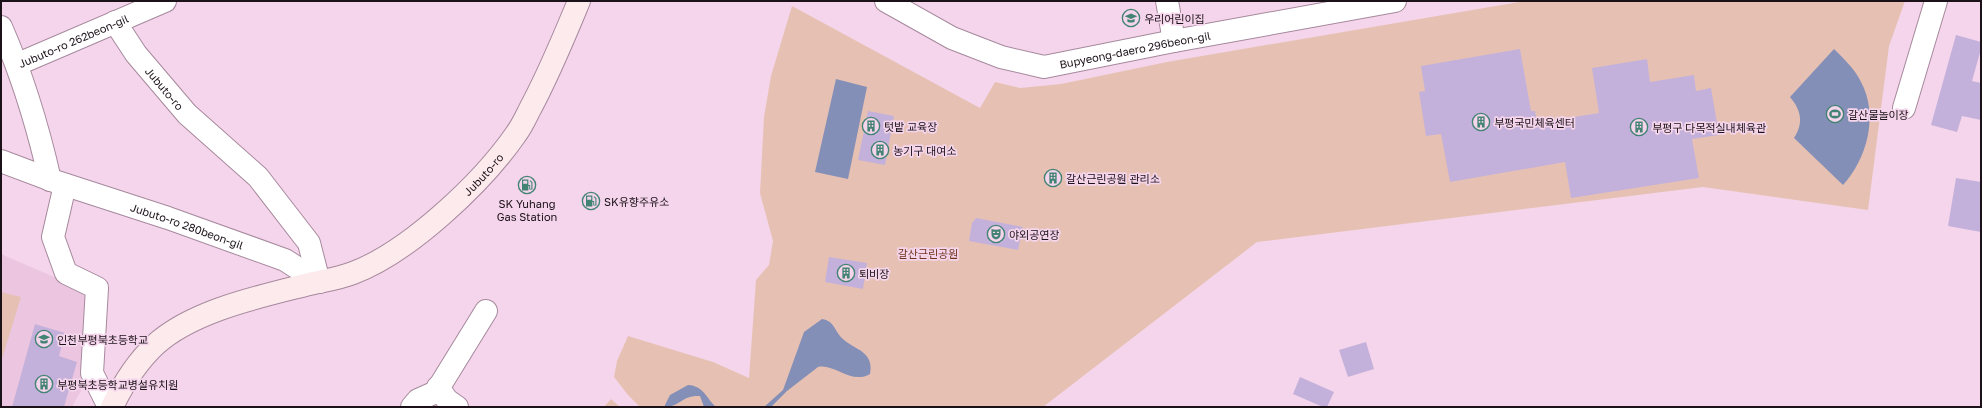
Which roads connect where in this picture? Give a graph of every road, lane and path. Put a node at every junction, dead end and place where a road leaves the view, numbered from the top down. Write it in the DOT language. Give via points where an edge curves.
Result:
graph roads {
  1 [pos="165,1"];
  2 [pos="579,1"];
  3 [pos="886,1"];
  4 [pos="1167,1"];
  5 [pos="1395,1"];
  6 [pos="1936,1"];
  7 [pos="115,22"];
  8 [pos="1,27"];
  9 [pos="1174,41"];
  10 [pos="18,64"];
  11 [pos="1904,108"];
  12 [pos="1,161"];
  13 [pos="58,182"];
  14 [pos="319,282"];
  15 [pos="486,311"];
  16 [pos="438,388"];
  17 [pos="109,407"];
  18 [pos="112,407"];
  19 [pos="412,407"];
  20 [pos="457,407"];
  1 -- 7 [label="street, Jubuto-ro 262beon-gil"];
  2 -- 14 [label="main road, Jubuto-ro" via="546,81 520,127 483,175 452,206 388,255 353,273"];
  3 -- 9 [label="street, Bupyeong-daero 296beon-gil" via="952,38 1001,57 1044,67"];
  4 -- 9 [label="street"];
  5 -- 9 [label="street, Bupyeong-daero 296beon-gil"];
  6 -- 11 [label="street"];
  7 -- 10 [label="street, Jubuto-ro 262beon-gil"];
  7 -- 14 [label="street, Jubuto-ro" via="136,54 187,114 258,177 309,243"];
  8 -- 10 [label="street, Jubuto-ro 262beon-gil"];
  10 -- 13 [label="street"];
  12 -- 13 [label="street, Jubuto-ro 280beon-gil"];
  13 -- 14 [label="street, Jubuto-ro 280beon-gil" via="285,260"];
  13 -- 17 [label="street" via="53,237 66,273 97,288 92,373"];
  14 -- 18 [label="main road, Jubuto-ro" via="248,300 210,313 178,329 156,344 136,365"];
  15 -- 16 [label="street"];
  16 -- 19 [label="street" via="436,392 418,400"];
  16 -- 20 [label="street" via="447,400"];
}
